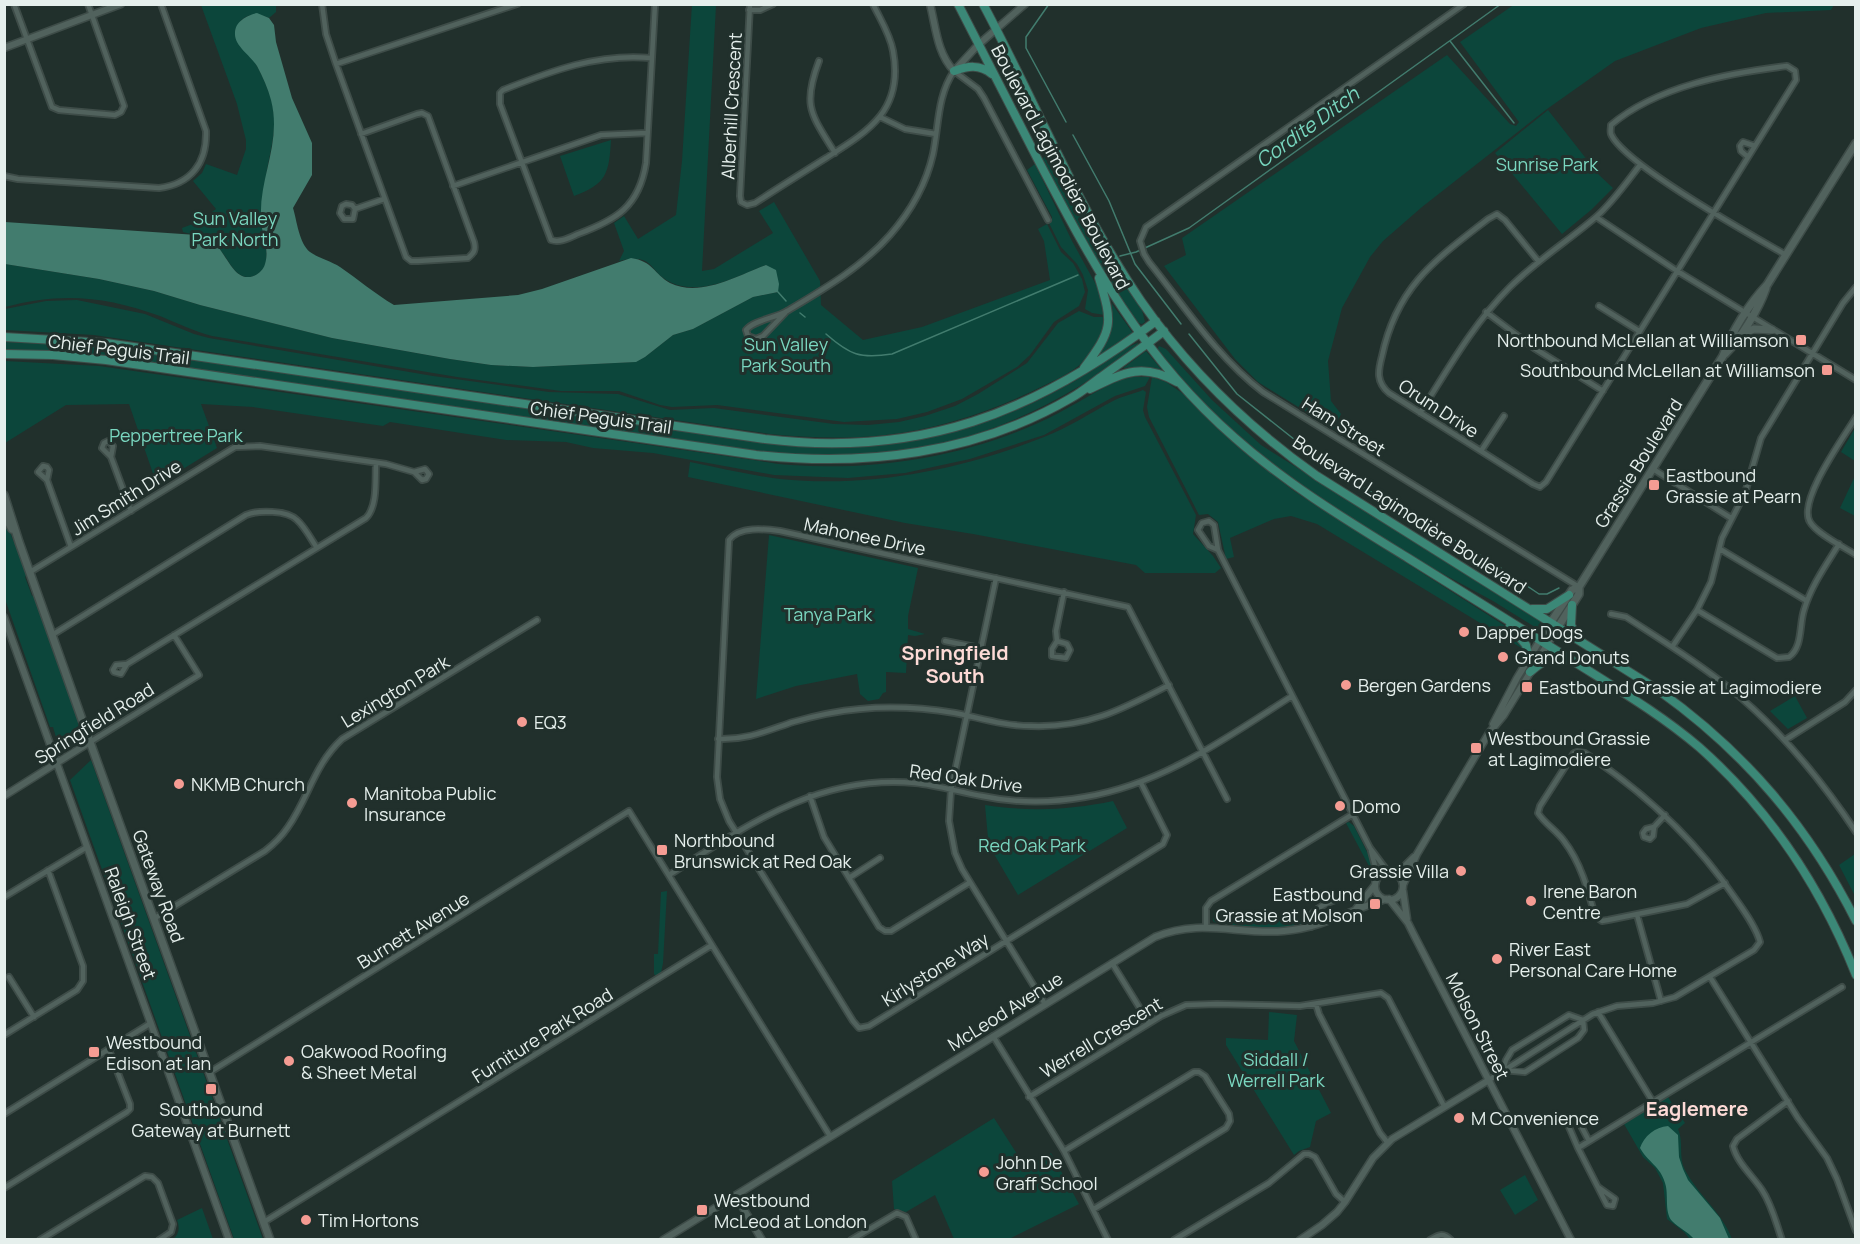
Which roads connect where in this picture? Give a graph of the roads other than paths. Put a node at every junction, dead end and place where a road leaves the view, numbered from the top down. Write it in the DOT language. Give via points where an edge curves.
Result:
graph roads {
  1 [pos="14,4"];
  2 [pos="88,4"];
  3 [pos="121,4"];
  4 [pos="161,4"];
  5 [pos="322,4"];
  6 [pos="517,4"];
  7 [pos="655,4"];
  8 [pos="773,4"];
  9 [pos="873,4"];
  10 [pos="930,4"];
  11 [pos="958,4"];
  12 [pos="983,4"];
  13 [pos="1025,4"];
  14 [pos="1464,4"];
  15 [pos="750,7"];
  16 [pos="92,15"];
  17 [pos="996,29"];
  18 [pos="26,40"];
  19 [pos="978,45"];
  20 [pos="4,48"];
  21 [pos="651,58"];
  22 [pos="819,61"];
  23 [pos="336,64"];
  24 [pos="954,70"];
  25 [pos="994,76"];
  26 [pos="880,117"];
  27 [pos="647,133"];
  28 [pos="361,134"];
  29 [pos="936,134"];
  30 [pos="1856,143"];
  31 [pos="1755,146"];
  32 [pos="835,153"];
  33 [pos="1748,157"];
  34 [pos="521,161"];
  35 [pos="1640,165"];
  36 [pos="4,176"];
  37 [pos="453,186"];
  38 [pos="384,199"];
  39 [pos="355,209"];
  40 [pos="1714,212"];
  41 [pos="1596,217"];
  42 [pos="1048,220"];
  43 [pos="1786,255"];
  44 [pos="1539,261"];
  45 [pos="1096,268"];
  46 [pos="1677,271"];
  47 [pos="1856,287"];
  48 [pos="1599,306"];
  49 [pos="1486,312"];
  50 [pos="785,313"];
  51 [pos="1749,314"];
  52 [pos="1156,321"];
  53 [pos="1772,330"];
  54 [pos="1639,331"];
  55 [pos="1164,332"];
  56 [pos="1140,333"];
  57 [pos="1740,335"];
  58 [pos="4,337"];
  59 [pos="1148,344"];
  60 [pos="4,354"];
  61 [pos="1812,355"];
  62 [pos="1723,356"];
  63 [pos="1080,374"];
  64 [pos="1856,380"];
  65 [pos="1183,386"];
  66 [pos="1603,390"];
  67 [pos="1073,398"];
  68 [pos="1420,413"];
  69 [pos="1504,416"];
  70 [pos="1856,417"];
  71 [pos="1481,451"];
  72 [pos="111,457"];
  73 [pos="376,463"];
  74 [pos="1653,469"];
  75 [pos="414,472"];
  76 [pos="47,480"];
  77 [pos="4,495"];
  78 [pos="131,511"];
  79 [pos="4,514"];
  80 [pos="1731,518"];
  81 [pos="19,542"];
  82 [pos="1839,544"];
  83 [pos="71,547"];
  84 [pos="317,548"];
  85 [pos="1720,549"];
  86 [pos="1218,550"];
  87 [pos="1856,555"];
  88 [pos="30,572"];
  89 [pos="996,578"];
  90 [pos="1579,586"];
  91 [pos="1064,592"];
  92 [pos="1569,595"];
  93 [pos="1807,601"];
  94 [pos="1572,605"];
  95 [pos="1525,606"];
  96 [pos="1696,610"];
  97 [pos="1611,614"];
  98 [pos="4,616"];
  99 [pos="1501,616"];
  100 [pos="537,620"];
  101 [pos="1551,622"];
  102 [pos="1558,627"];
  103 [pos="52,635"];
  104 [pos="174,635"];
  105 [pos="945,641"];
  106 [pos="1057,641"];
  107 [pos="1544,643"];
  108 [pos="1672,647"];
  109 [pos="980,648"];
  110 [pos="1591,648"];
  111 [pos="1529,659"];
  112 [pos="127,664"];
  113 [pos="1578,664"];
  114 [pos="1530,672"];
  115 [pos="1169,685"];
  116 [pos="1856,690"];
  117 [pos="1292,696"];
  118 [pos="966,716"];
  119 [pos="1489,733"];
  120 [pos="718,739"];
  121 [pos="1785,740"];
  122 [pos="90,742"];
  123 [pos="1203,752"];
  124 [pos="57,763"];
  125 [pos="1141,783"];
  126 [pos="951,790"];
  127 [pos="4,796"];
  128 [pos="810,796"];
  129 [pos="1227,799"];
  130 [pos="1353,814"];
  131 [pos="1665,815"];
  132 [pos="1654,827"];
  133 [pos="736,832"];
  134 [pos="1856,832"];
  135 [pos="87,847"];
  136 [pos="1370,849"];
  137 [pos="1417,854"];
  138 [pos="880,858"];
  139 [pos="48,870"];
  140 [pos="1389,872"];
  141 [pos="669,875"];
  142 [pos="849,878"];
  143 [pos="969,883"];
  144 [pos="1725,883"];
  145 [pos="1375,884"];
  146 [pos="1403,886"];
  147 [pos="1350,896"];
  148 [pos="4,897"];
  149 [pos="1387,899"];
  150 [pos="1355,909"];
  151 [pos="1637,915"];
  152 [pos="155,918"];
  153 [pos="1856,921"];
  154 [pos="1408,923"];
  155 [pos="1206,927"];
  156 [pos="1311,927"];
  157 [pos="1006,941"];
  158 [pos="712,945"];
  159 [pos="1112,963"];
  160 [pos="1856,975"];
  161 [pos="9,977"];
  162 [pos="1710,977"];
  163 [pos="1842,987"];
  164 [pos="1661,1001"];
  165 [pos="1045,1004"];
  166 [pos="1316,1004"];
  167 [pos="1598,1012"];
  168 [pos="34,1017"];
  169 [pos="1583,1020"];
  170 [pos="151,1023"];
  171 [pos="1149,1023"];
  172 [pos="4,1035"];
  173 [pos="993,1036"];
  174 [pos="1750,1042"];
  175 [pos="109,1050"];
  176 [pos="1503,1070"];
  177 [pos="210,1072"];
  178 [pos="1489,1080"];
  179 [pos="1029,1097"];
  180 [pos="1788,1101"];
  181 [pos="1653,1102"];
  182 [pos="1444,1106"];
  183 [pos="4,1114"];
  184 [pos="830,1136"];
  185 [pos="1589,1141"];
  186 [pos="1388,1143"];
  187 [pos="1578,1148"];
  188 [pos="1064,1151"];
  189 [pos="1598,1187"];
  190 [pos="4,1188"];
  191 [pos="736,1196"];
  192 [pos="1345,1202"];
  193 [pos="1094,1209"];
  194 [pos="264,1222"];
  195 [pos="1856,1231"];
  196 [pos="40,1239"];
  197 [pos="159,1239"];
  198 [pos="229,1239"];
  199 [pos="270,1239"];
  200 [pos="663,1239"];
  201 [pos="762,1239"];
  202 [pos="851,1239"];
  203 [pos="916,1239"];
  204 [pos="1108,1239"];
  205 [pos="1174,1239"];
  206 [pos="1300,1239"];
  207 [pos="1430,1239"];
  208 [pos="1451,1239"];
  209 [pos="1571,1239"];
  210 [pos="1782,1239"];
  1 -- 18 [label="street"];
  2 -- 16 [label="street"];
  3 -- 16 [label="street"];
  4 -- 36 [label="street" via="206,131 207,144 199,167 180,183 159,188"];
  5 -- 23 [label="street"];
  6 -- 23 [label="street"];
  7 -- 21 [label="street"];
  8 -- 15 [label="street, Alberhill Crescent" via="760,10"];
  9 -- 26 [label="street, Alberhill Crescent" via="891,43 895,66 891,94"];
  10 -- 24 [label="street" via="943,56"];
  11 -- 19 [label="main road, Boulevard Lagimodière Boulevard"];
  12 -- 17 [label="main road, Boulevard Lagimodière Boulevard"];
  13 -- 17 [label="street"];
  14 -- 90 [label="street, Ham Street" via="1146,226 1140,241 1144,254 1225,358 1249,382"];
  15 -- 32 [label="street, Alberhill Crescent" via="741,202 755,203"];
  16 -- 18 [label="street"];
  16 -- 18 [label="street" via="124,106 115,115 52,107"];
  17 -- 19 [label="street"];
  17 -- 52 [label="main road, Boulevard Lagimodière Boulevard" via="1105,243"];
  18 -- 20 [label="street"];
  19 -- 24 [label="street"];
  19 -- 25 [label="main road, Boulevard Lagimodière Boulevard"];
  21 -- 27 [label="street"];
  21 -- 34 [label="street" via="621,57 571,65 503,90 500,104"];
  22 -- 32 [label="street" via="810,85 812,112"];
  23 -- 28 [label="street"];
  24 -- 25 [label="main road" via="977,66"];
  24 -- 29 [label="street" via="942,96"];
  24 -- 42 [label="street" via="984,98"];
  25 -- 45 [label="main road, Boulevard Lagimodière Boulevard"];
  26 -- 29 [label="street" via="905,129"];
  26 -- 32 [label="street, Alberhill Crescent" via="870,130"];
  27 -- 34 [label="street" via="601,135"];
  27 -- 34 [label="street" via="644,177 629,205 605,223 561,241 548,236"];
  28 -- 37 [label="street" via="422,113 430,121"];
  28 -- 38 [label="street"];
  29 -- 50 [label="street" via="922,187 891,233 857,267"];
  30 -- 43 [label="main road, Grassie Boulevard"];
  31 -- 33 [label="street"];
  31 -- 33 [label="street" via="1743,142 1740,146"];
  31 -- 35 [label="street" via="1796,80 1795,71 1788,66 1708,79 1644,104 1619,119 1611,125 1610,133"];
  33 -- 40 [label="street"];
  34 -- 37 [label="street"];
  35 -- 40 [label="street"];
  35 -- 41 [label="street"];
  37 -- 38 [label="street" via="476,249 468,258 411,261"];
  38 -- 39 [label="street"];
  40 -- 43 [label="street"];
  40 -- 46 [label="street"];
  41 -- 44 [label="street"];
  41 -- 46 [label="street"];
  43 -- 51 [label="main road, Grassie Boulevard" via="1762,300"];
  44 -- 49 [label="street"];
  44 -- 68 [label="street, Orum Drive" via="1497,214 1438,258 1413,285 1392,319 1378,378 1384,389"];
  45 -- 56 [label="main road, Boulevard Lagimodière Boulevard"];
  45 -- 63 [label="main road" via="1108,307 1108,325 1101,346"];
  46 -- 51 [label="street"];
  46 -- 54 [label="street"];
  47 -- 61 [label="street"];
  48 -- 54 [label="street"];
  49 -- 66 [label="street"];
  49 -- 68 [label="street"];
  50 -- 50 [label="street" via="751,325 746,330 748,336 763,336"];
  51 -- 53 [label="street"];
  51 -- 57 [label="main road, Grassie Boulevard"];
  51 -- 62 [label="main road, Grassie Boulevard"];
  52 -- 55 [label="main road, Boulevard Lagimodière Boulevard"];
  52 -- 56 [label="main road, Chief Peguis Trail"];
  53 -- 57 [label="main road" via="1754,329"];
  53 -- 61 [label="street"];
  54 -- 66 [label="street"];
  55 -- 59 [label="main road, Chief Peguis Trail"];
  55 -- 95 [label="main road, Boulevard Lagimodière Boulevard" via="1227,402 1293,459"];
  56 -- 59 [label="main road, Boulevard Lagimodière Boulevard"];
  56 -- 63 [label="main road, Chief Peguis Trail"];
  57 -- 62 [label="main road, Grassie Boulevard"];
  58 -- 63 [label="main road, Chief Peguis Trail" via="106,343 739,436 822,444 891,440 953,428 1028,401"];
  59 -- 65 [label="main road, Boulevard Lagimodière Boulevard"];
  59 -- 67 [label="main road, Chief Peguis Trail"];
  60 -- 67 [label="main road, Chief Peguis Trail" via="117,361 801,460 867,459 932,450 998,432"];
  61 -- 64 [label="street"];
  61 -- 80 [label="street" via="1761,438 1745,493"];
  62 -- 74 [label="main road, Grassie Boulevard"];
  65 -- 67 [label="main road" via="1159,373 1136,371 1116,376"];
  65 -- 99 [label="main road, Boulevard Lagimodière Boulevard" via="1234,438 1291,483"];
  66 -- 71 [label="street, Orum Drive" via="1540,487"];
  68 -- 71 [label="street, Orum Drive"];
  69 -- 71 [label="street"];
  70 -- 82 [label="street" via="1814,486 1807,515 1815,528"];
  72 -- 78 [label="street"];
  73 -- 75 [label="street, Jim Smith Drive"];
  73 -- 78 [label="street, Jim Smith Drive" via="245,445 230,450"];
  73 -- 84 [label="street" via="370,514"];
  74 -- 80 [label="street"];
  74 -- 90 [label="main road, Grassie Boulevard"];
  76 -- 83 [label="street"];
  77 -- 81 [label="main road, Gateway Road"];
  78 -- 83 [label="street, Jim Smith Drive"];
  79 -- 81 [label="main road, Gateway Road"];
  80 -- 85 [label="street"];
  81 -- 88 [label="main road, Gateway Road"];
  82 -- 87 [label="street"];
  82 -- 93 [label="street"];
  83 -- 88 [label="street, Jim Smith Drive"];
  84 -- 103 [label="street" via="293,517 255,511"];
  84 -- 104 [label="street"];
  85 -- 93 [label="street"];
  85 -- 96 [label="street" via="1711,582"];
  86 -- 86 [label="street" via="1214,525 1209,521 1202,523 1198,530 1209,546"];
  86 -- 117 [label="street"];
  88 -- 103 [label="main road, Gateway Road"];
  89 -- 91 [label="street, Mahonee Drive"];
  89 -- 109 [label="street"];
  89 -- 120 [label="street, Mahonee Drive" via="780,531 736,533 729,544"];
  90 -- 92 [label="main road, Grassie Boulevard"];
  90 -- 94 [label="main road, Grassie Boulevard"];
  91 -- 106 [label="street"];
  91 -- 115 [label="street, Mahonee Drive" via="1128,607"];
  92 -- 95 [label="main road" via="1544,610"];
  92 -- 101 [label="main road, Grassie Boulevard"];
  93 -- 96 [label="street" via="1798,645 1784,659 1772,656"];
  94 -- 102 [label="main road, Grassie Boulevard"];
  94 -- 110 [label="main road" via="1573,632"];
  95 -- 101 [label="main road, Boulevard Lagimodière Boulevard"];
  96 -- 108 [label="street"];
  97 -- 108 [label="street" via="1626,617"];
  98 -- 124 [label="street, Raleigh Street"];
  99 -- 107 [label="main road, Boulevard Lagimodière Boulevard"];
  99 -- 111 [label="main road" via="1524,641"];
  100 -- 152 [label="street, Lexington Park" via="342,739 324,758 292,821 276,842"];
  101 -- 102 [label="main road, Boulevard Lagimodière Boulevard"];
  101 -- 107 [label="street, Grassie Boulevard"];
  102 -- 107 [label="street, Grassie Boulevard"];
  102 -- 110 [label="main road, Boulevard Lagimodière Boulevard"];
  103 -- 122 [label="main road, Gateway Road"];
  104 -- 112 [label="street"];
  104 -- 122 [label="street, Springfield Road" via="199,675"];
  105 -- 109 [label="street"];
  106 -- 106 [label="street" via="1067,644 1070,650 1066,658 1052,656"];
  107 -- 111 [label="street, Grassie Boulevard"];
  107 -- 113 [label="main road, Boulevard Lagimodière Boulevard"];
  107 -- 114 [label="street, Grassie Boulevard"];
  108 -- 121 [label="street" via="1736,693"];
  109 -- 118 [label="street"];
  110 -- 153 [label="main road, Boulevard Lagimodière Boulevard" via="1676,702 1740,758 1811,842"];
  111 -- 119 [label="street, Grassie Boulevard"];
  113 -- 114 [label="main road" via="1548,658"];
  113 -- 160 [label="main road, Boulevard Lagimodière Boulevard" via="1670,724 1745,793 1808,876"];
  114 -- 119 [label="street, Grassie Boulevard"];
  115 -- 118 [label="street" via="1129,707 1074,723 1030,726"];
  115 -- 123 [label="street, Mahonee Drive"];
  116 -- 121 [label="street" via="1845,702"];
  117 -- 123 [label="street, Red Oak Drive"];
  117 -- 130 [label="street"];
  118 -- 120 [label="street" via="919,708 858,709 812,717 752,737"];
  118 -- 126 [label="street"];
  119 -- 137 [label="street, Grassie Boulevard"];
  120 -- 133 [label="street, Mahonee Drive" via="718,789"];
  121 -- 134 [label="street"];
  122 -- 124 [label="street, Springfield Road"];
  122 -- 152 [label="main road, Gateway Road"];
  123 -- 125 [label="street, Red Oak Drive"];
  123 -- 129 [label="street, Mahonee Drive"];
  124 -- 127 [label="street, Springfield Road"];
  124 -- 135 [label="street, Raleigh Street"];
  125 -- 126 [label="street, Red Oak Drive" via="1084,798 1035,802"];
  125 -- 157 [label="street, Kirlystone Way" via="1167,835 1163,844"];
  126 -- 128 [label="street, Red Oak Drive" via="881,782"];
  126 -- 143 [label="street" via="955,853"];
  128 -- 133 [label="street, Red Oak Drive"];
  128 -- 142 [label="street" via="822,832"];
  130 -- 136 [label="street"];
  130 -- 155 [label="street" via="1211,901 1206,908"];
  131 -- 132 [label="street"];
  131 -- 144 [label="street"];
  131 -- 151 [label="street" via="1616,775 1585,753 1577,752 1540,806 1539,815 1573,854 1595,916 1602,921"];
  133 -- 141 [label="street, Red Oak Drive"];
  133 -- 157 [label="street, Kirlystone Way" via="859,1028 869,1026"];
  135 -- 139 [label="street"];
  135 -- 170 [label="street, Raleigh Street"];
  136 -- 140 [label="street"];
  136 -- 145 [label="street"];
  137 -- 140 [label="street, Grassie Boulevard" via="1402,869"];
  137 -- 146 [label="street, Grassie Boulevard"];
  138 -- 142 [label="street"];
  139 -- 148 [label="street"];
  139 -- 168 [label="street" via="85,974 76,990"];
  140 -- 145 [label="street" via="1379,876"];
  140 -- 146 [label="street" via="1399,876"];
  141 -- 158 [label="street"];
  141 -- 177 [label="street, Burnett Avenue" via="629,811"];
  142 -- 143 [label="street" via="879,927 888,932"];
  143 -- 157 [label="street"];
  144 -- 151 [label="street" via="1687,904"];
  144 -- 162 [label="street" via="1760,942 1754,950"];
  145 -- 149 [label="street" via="1378,894"];
  145 -- 150 [label="street"];
  146 -- 149 [label="street" via="1398,896"];
  146 -- 154 [label="street, Molson Street"];
  147 -- 156 [label="street" via="1335,899 1313,913"];
  149 -- 150 [label="street"];
  149 -- 154 [label="street, Molson Street"];
  150 -- 156 [label="street"];
  151 -- 164 [label="street"];
  152 -- 177 [label="main road, Gateway Road"];
  154 -- 178 [label="street, Molson Street"];
  155 -- 156 [label="street" via="1266,932"];
  155 -- 159 [label="street, McLeod Avenue" via="1163,934"];
  157 -- 165 [label="street"];
  158 -- 184 [label="street"];
  158 -- 194 [label="street, Furniture Park Road"];
  159 -- 165 [label="street, McLeod Avenue"];
  159 -- 171 [label="street"];
  161 -- 168 [label="street"];
  162 -- 164 [label="street"];
  162 -- 174 [label="street"];
  163 -- 174 [label="street"];
  164 -- 167 [label="street"];
  165 -- 173 [label="street, McLeod Avenue"];
  166 -- 171 [label="street, Werrell Crescent" via="1186,1005"];
  166 -- 182 [label="street, Werrell Crescent" via="1385,995"];
  166 -- 186 [label="street"];
  167 -- 169 [label="street"];
  167 -- 181 [label="street"];
  168 -- 172 [label="street"];
  169 -- 176 [label="street"];
  169 -- 176 [label="street" via="1569,1015 1521,1044 1512,1050"];
  169 -- 176 [label="street" via="1582,1034 1525,1072"];
  170 -- 175 [label="street"];
  170 -- 198 [label="street, Raleigh Street"];
  171 -- 179 [label="street, Werrell Crescent"];
  173 -- 179 [label="street"];
  173 -- 184 [label="street, McLeod Avenue"];
  174 -- 180 [label="street"];
  174 -- 181 [label="street"];
  175 -- 183 [label="street"];
  175 -- 190 [label="street" via="130,1108"];
  176 -- 178 [label="street"];
  177 -- 194 [label="main road, Gateway Road"];
  178 -- 182 [label="street"];
  178 -- 209 [label="street, Molson Street"];
  179 -- 188 [label="street"];
  180 -- 195 [label="street" via="1827,1158"];
  180 -- 210 [label="street" via="1733,1146 1767,1200"];
  181 -- 185 [label="street"];
  182 -- 186 [label="street"];
  184 -- 191 [label="street, McLeod Avenue"];
  185 -- 187 [label="street"];
  185 -- 187 [label="street" via="1580,1122 1570,1121"];
  186 -- 192 [label="street" via="1373,1158"];
  187 -- 189 [label="street"];
  188 -- 193 [label="street"];
  188 -- 193 [label="street" via="1194,1072 1205,1076 1229,1114 1226,1128"];
  191 -- 200 [label="street, McLeod Avenue"];
  191 -- 201 [label="street"];
  192 -- 205 [label="street" via="1336,1194 1315,1157 1304,1154 1269,1183"];
  192 -- 206 [label="street" via="1330,1219"];
  193 -- 204 [label="street"];
  194 -- 199 [label="main road, Gateway Road"];
  196 -- 197 [label="street" via="145,1176 158,1183 173,1224 171,1232"];
  202 -- 203 [label="street" via="897,1213 906,1217"];
  207 -- 208 [label="street" via="1438,1234"];
}
